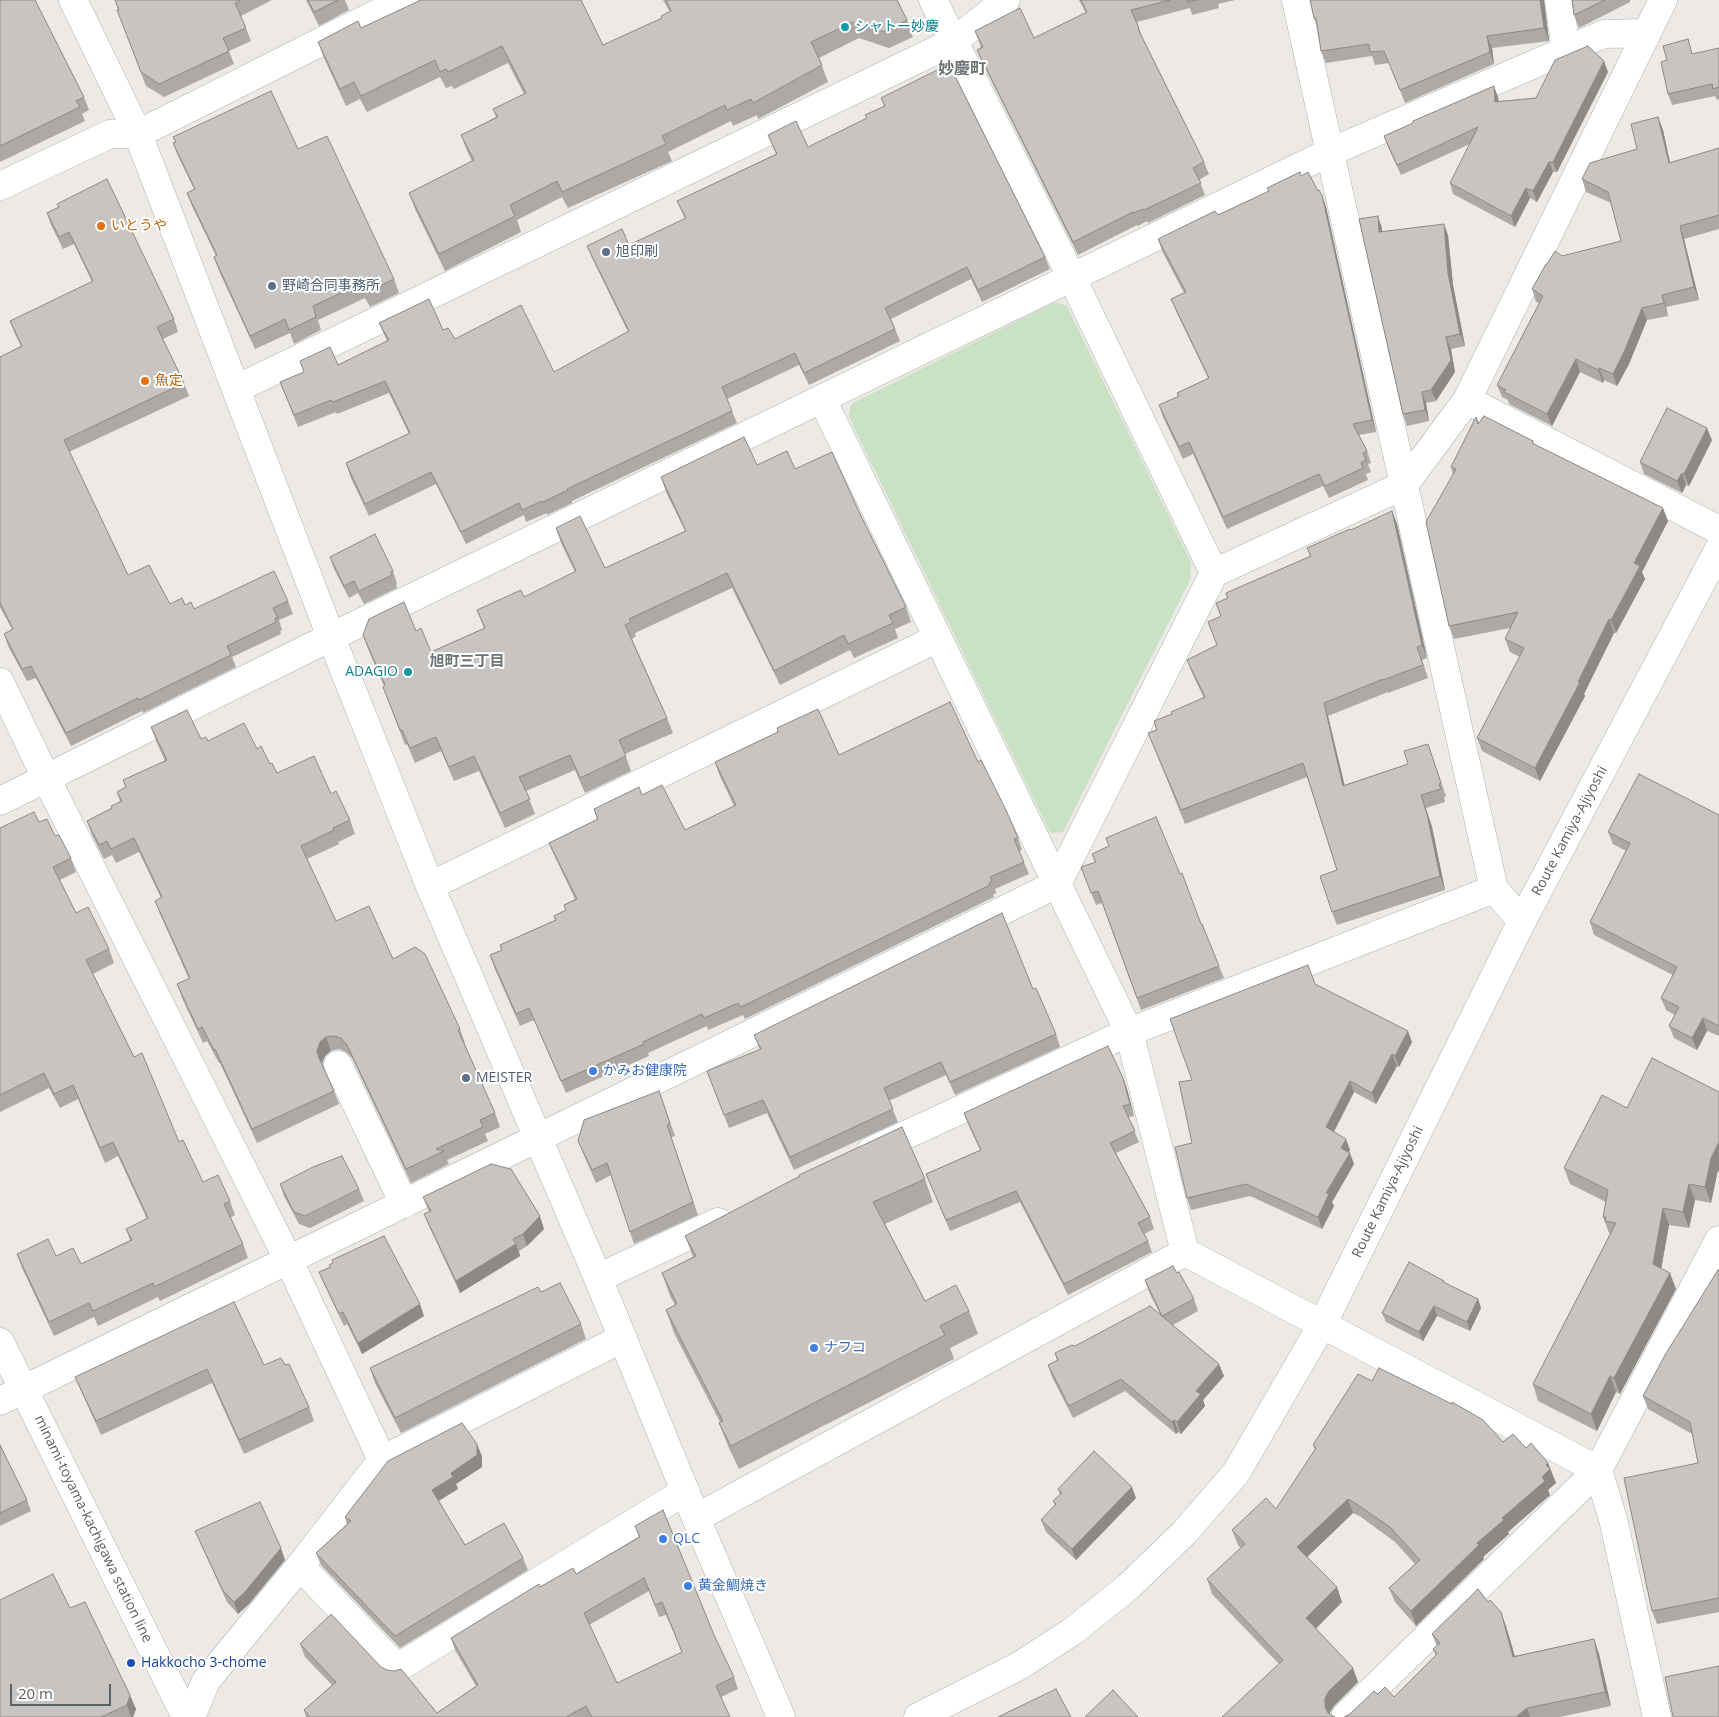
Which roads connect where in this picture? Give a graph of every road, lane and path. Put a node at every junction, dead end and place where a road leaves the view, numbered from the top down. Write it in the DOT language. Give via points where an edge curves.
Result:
graph roads {
  1 [pos="73,0"];
  2 [pos="404,0"];
  3 [pos="933,0"];
  4 [pos="1006,0"];
  5 [pos="1296,0"];
  6 [pos="1558,0"];
  7 [pos="1663,0"];
  8 [pos="1646,33"];
  9 [pos="954,42"];
  10 [pos="1566,51"];
  11 [pos="138,134"];
  12 [pos="1328,152"];
  13 [pos="0,186"];
  14 [pos="1072,278"];
  15 [pos="236,390"];
  16 [pos="822,399"];
  17 [pos="1467,400"];
  18 [pos="1404,486"];
  19 [pos="1719,530"];
  20 [pos="1719,549"];
  21 [pos="1214,573"];
  22 [pos="331,637"];
  23 [pos="938,638"];
  24 [pos="0,682"];
  25 [pos="46,778"];
  26 [pos="0,801"];
  27 [pos="1057,884"];
  28 [pos="430,886"];
  29 [pos="1494,889"];
  30 [pos="1522,921"];
  31 [pos="1129,1032"];
  32 [pos="338,1065"];
  33 [pos="538,1138"];
  34 [pos="852,1160"];
  35 [pos="404,1204"];
  36 [pos="744,1210"];
  37 [pos="1719,1240"];
  38 [pos="1185,1252"];
  39 [pos="289,1261"];
  40 [pos="598,1278"];
  41 [pos="1322,1325"];
  42 [pos="622,1338"];
  43 [pos="0,1342"];
  44 [pos="12,1396"];
  45 [pos="382,1460"];
  46 [pos="1598,1470"];
  47 [pos="686,1491"];
  48 [pos="696,1518"];
  49 [pos="300,1566"];
  50 [pos="186,1717"];
  51 [pos="191,1717"];
  52 [pos="782,1717"];
  53 [pos="918,1717"];
  54 [pos="1345,1717"];
  55 [pos="1657,1717"];
  1 -- 11 [label="street"];
  2 -- 11 [label="street"];
  3 -- 9 [label="street"];
  4 -- 9 [label="street"];
  5 -- 12 [label="street"];
  6 -- 10 [label="street"];
  7 -- 8 [label="street"];
  8 -- 10 [label="street" via="1604,34"];
  8 -- 17 [label="street"];
  9 -- 14 [label="street"];
  9 -- 15 [label="street"];
  10 -- 12 [label="street"];
  11 -- 13 [label="street" via="110,134"];
  11 -- 15 [label="street"];
  12 -- 14 [label="street"];
  12 -- 18 [label="street"];
  14 -- 16 [label="street"];
  14 -- 21 [label="street"];
  15 -- 22 [label="street"];
  16 -- 22 [label="street"];
  16 -- 23 [label="street"];
  17 -- 18 [label="street"];
  17 -- 19 [label="street"];
  18 -- 21 [label="street"];
  18 -- 29 [label="street"];
  20 -- 30 [label="street, Route Kamiya-Ajiyoshi"];
  21 -- 27 [label="street"];
  22 -- 25 [label="street"];
  22 -- 28 [label="street"];
  23 -- 27 [label="street"];
  23 -- 28 [label="street"];
  24 -- 25 [label="street"];
  25 -- 26 [label="street"];
  25 -- 39 [label="street"];
  27 -- 31 [label="street"];
  27 -- 33 [label="street"];
  28 -- 33 [label="street"];
  29 -- 30 [label="street"];
  29 -- 31 [label="street"];
  30 -- 41 [label="street, Route Kamiya-Ajiyoshi"];
  31 -- 34 [label="street"];
  31 -- 38 [label="street"];
  32 -- 35 [label="street"];
  33 -- 35 [label="street"];
  33 -- 40 [label="street"];
  35 -- 39 [label="street"];
  36 -- 40 [label="street"];
  37 -- 46 [label="street"];
  38 -- 41 [label="street"];
  38 -- 48 [label="street"];
  39 -- 44 [label="street"];
  39 -- 45 [label="street"];
  40 -- 42 [label="street"];
  41 -- 46 [label="street"];
  41 -- 53 [label="street, Route Kamiya-Ajiyoshi" via="1236,1473 1178,1539 1128,1587 1073,1631 1019,1666"];
  42 -- 45 [label="street"];
  42 -- 47 [label="street"];
  43 -- 44 [label="street, minami-toyama-kachigawa station line"];
  44 -- 50 [label="street, minami-toyama-kachigawa station line"];
  45 -- 49 [label="street"];
  46 -- 54 [label="street"];
  46 -- 55 [label="street" via="1613,1519"];
  47 -- 48 [label="street"];
  47 -- 49 [label="street" via="397,1668"];
  48 -- 52 [label="street"];
  49 -- 51 [label="street" via="206,1680"];
}
